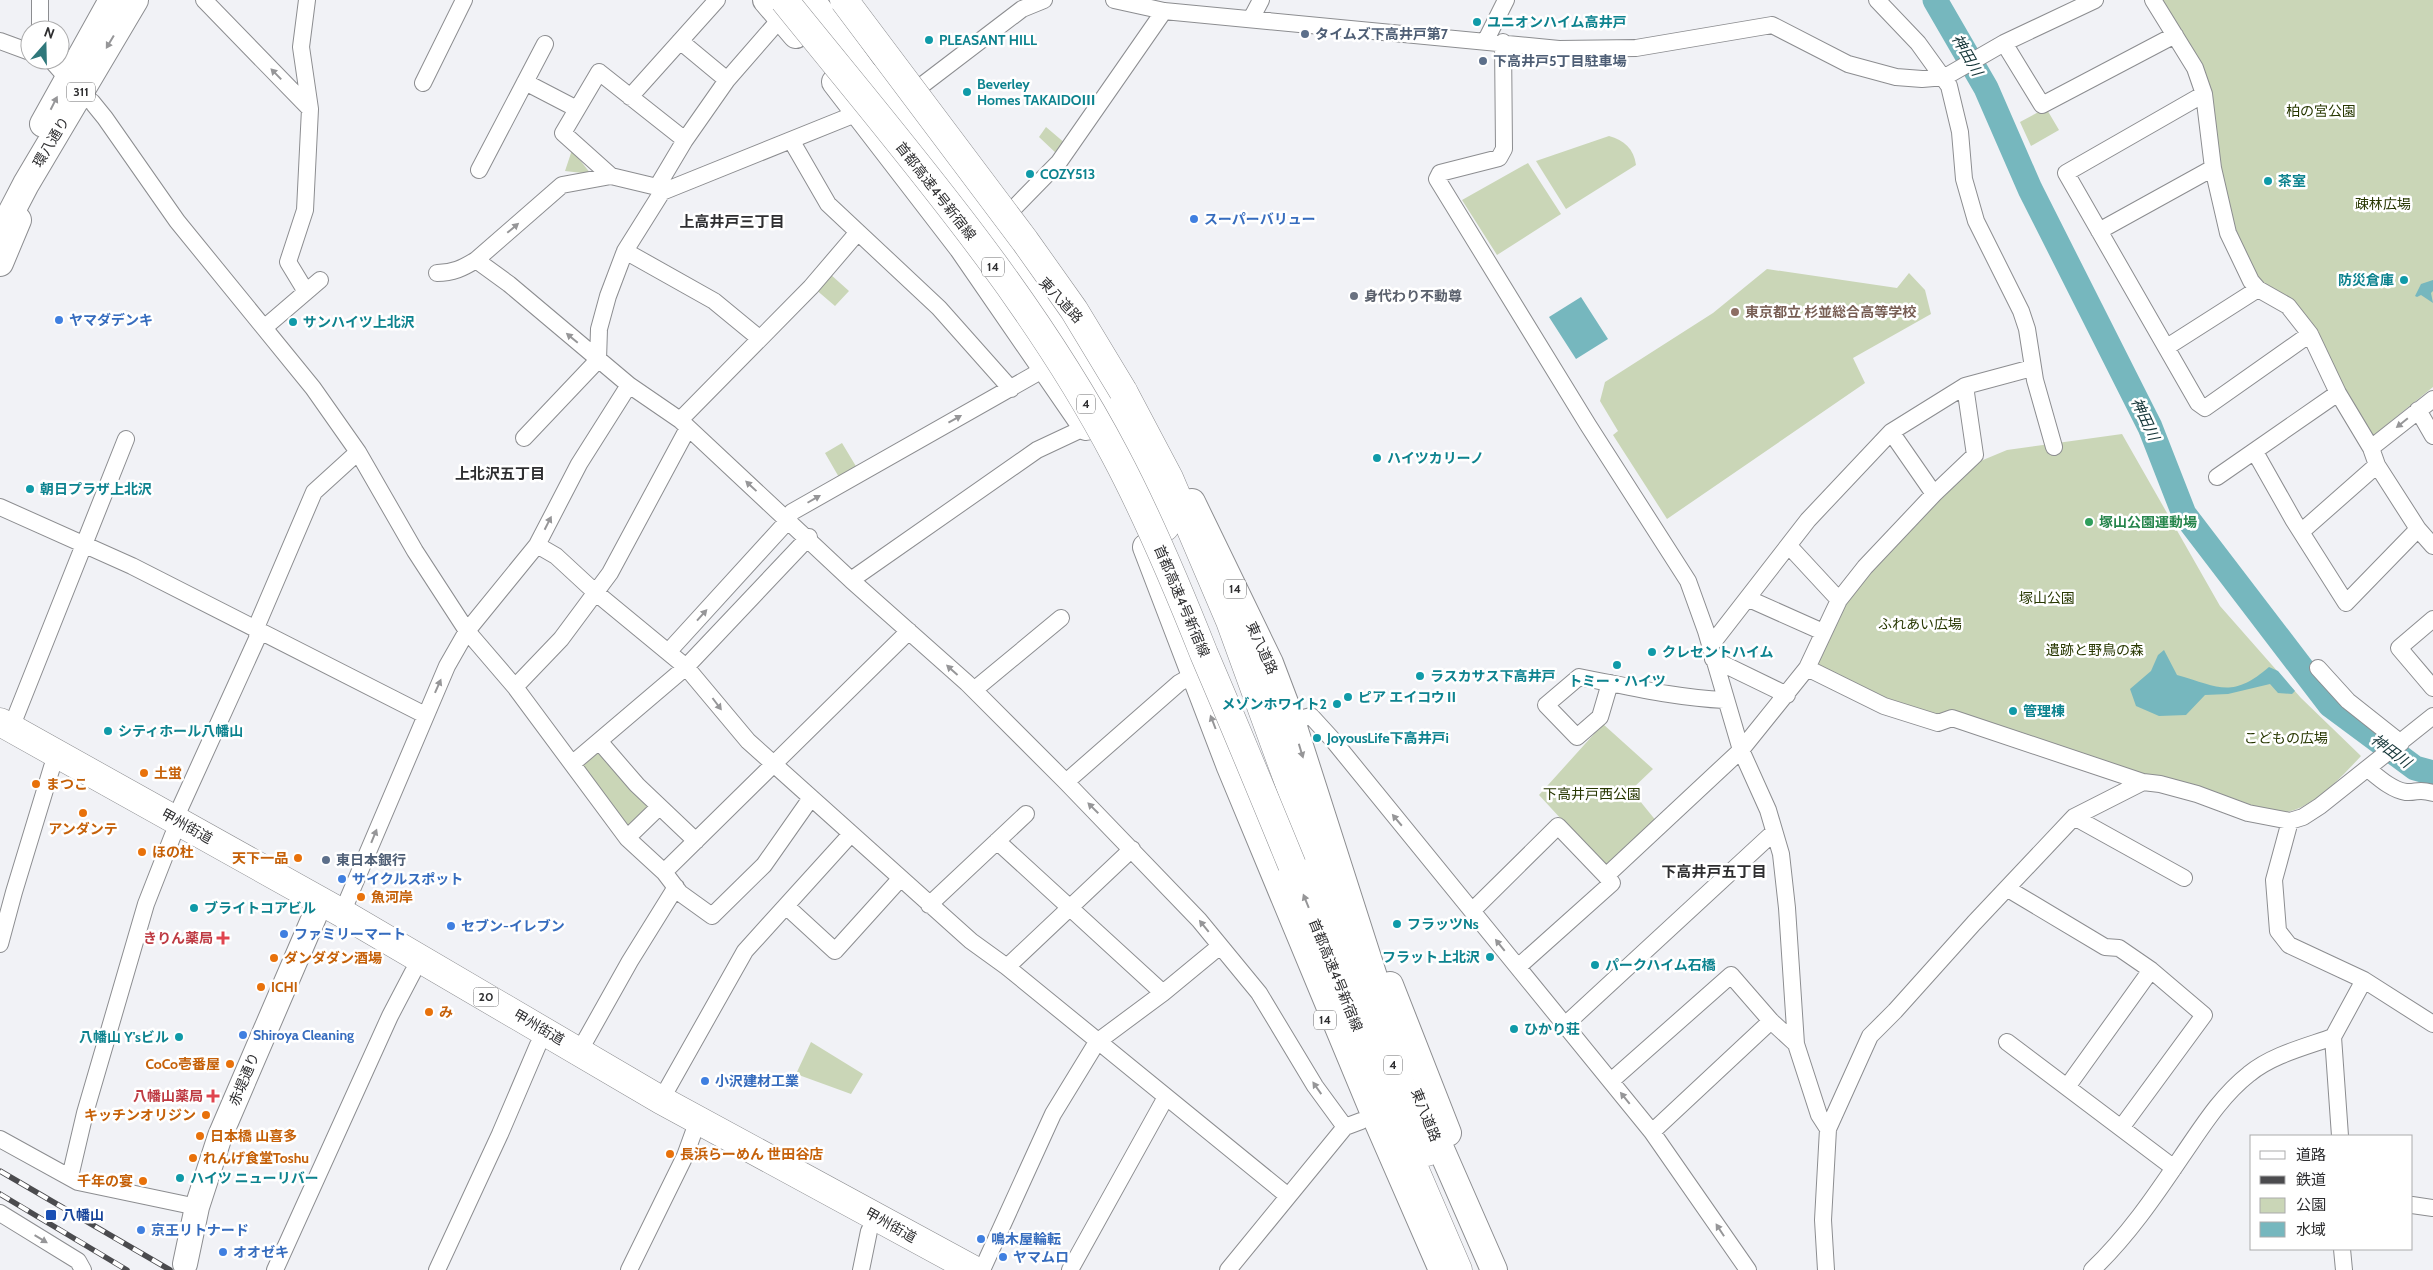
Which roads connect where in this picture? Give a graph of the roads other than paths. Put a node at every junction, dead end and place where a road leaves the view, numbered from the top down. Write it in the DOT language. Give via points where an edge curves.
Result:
graph roads {
  1 [pos="40,0"];
  2 [pos="112,0"];
  3 [pos="135,0"];
  4 [pos="204,0"];
  5 [pos="306,0"];
  6 [pos="464,0"];
  7 [pos="717,0"];
  8 [pos="844,0"];
  9 [pos="858,0"];
  10 [pos="1044,0"];
  11 [pos="1114,0"];
  12 [pos="1261,0"];
  13 [pos="1506,0"];
  14 [pos="1877,0"];
  15 [pos="2153,0"];
  16 [pos="818,2"];
  17 [pos="2087,2"];
  18 [pos="777,6"];
  19 [pos="1164,12"];
  20 [pos="1251,19"];
  21 [pos="40,20"];
  22 [pos="2175,35"];
  23 [pos="1486,40"];
  24 [pos="0,41"];
  25 [pos="680,41"];
  26 [pos="1503,42"];
  27 [pos="2004,43"];
  28 [pos="545,44"];
  29 [pos="20,48"];
  30 [pos="1945,77"];
  31 [pos="66,78"];
  32 [pos="727,80"];
  33 [pos="525,82"];
  34 [pos="423,83"];
  35 [pos="921,86"];
  36 [pos="2204,94"];
  37 [pos="630,97"];
  38 [pos="310,109"];
  39 [pos="577,109"];
  40 [pos="892,112"];
  41 [pos="858,113"];
  42 [pos="685,140"];
  43 [pos="791,140"];
  44 [pos="948,162"];
  45 [pos="2213,168"];
  46 [pos="479,170"];
  47 [pos="611,176"];
  48 [pos="14,185"];
  49 [pos="660,189"];
  50 [pos="0,207"];
  51 [pos="1015,207"];
  52 [pos="2098,231"];
  53 [pos="858,232"];
  54 [pos="0,234"];
  55 [pos="625,251"];
  56 [pos="476,260"];
  57 [pos="0,263"];
  58 [pos="437,273"];
  59 [pos="320,280"];
  60 [pos="2258,289"];
  61 [pos="305,290"];
  62 [pos="264,328"];
  63 [pos="2310,334"];
  64 [pos="759,338"];
  65 [pos="2166,347"];
  66 [pos="598,360"];
  67 [pos="1046,368"];
  68 [pos="2032,368"];
  69 [pos="1128,373"];
  70 [pos="629,385"];
  71 [pos="1965,386"];
  72 [pos="1010,389"];
  73 [pos="2338,393"];
  74 [pos="2433,399"];
  75 [pos="2418,410"];
  76 [pos="684,424"];
  77 [pos="1086,427"];
  78 [pos="1891,432"];
  79 [pos="2433,436"];
  80 [pos="524,438"];
  81 [pos="126,439"];
  82 [pos="1134,446"];
  83 [pos="2054,447"];
  84 [pos="2371,448"];
  85 [pos="358,452"];
  86 [pos="2255,452"];
  87 [pos="2377,465"];
  88 [pos="2217,478"];
  89 [pos="1934,494"];
  90 [pos="0,507"];
  91 [pos="787,519"];
  92 [pos="2418,528"];
  93 [pos="2301,532"];
  94 [pos="808,537"];
  95 [pos="84,545"];
  96 [pos="537,545"];
  97 [pos="1789,546"];
  98 [pos="2433,546"];
  99 [pos="852,580"];
  100 [pos="594,592"];
  101 [pos="1749,598"];
  102 [pos="1839,600"];
  103 [pos="1061,618"];
  104 [pos="2433,619"];
  105 [pos="258,631"];
  106 [pos="467,631"];
  107 [pos="909,631"];
  108 [pos="1823,632"];
  109 [pos="683,635"];
  110 [pos="668,651"];
  111 [pos="1712,652"];
  112 [pos="690,662"];
  113 [pos="1807,668"];
  114 [pos="2318,668"];
  115 [pos="1195,674"];
  116 [pos="1610,683"];
  117 [pos="515,687"];
  118 [pos="2433,688"];
  119 [pos="974,690"];
  120 [pos="1787,695"];
  121 [pos="1724,700"];
  122 [pos="425,715"];
  123 [pos="2433,716"];
  124 [pos="1292,721"];
  125 [pos="4,729"];
  126 [pos="599,741"];
  127 [pos="2400,744"];
  128 [pos="1741,750"];
  129 [pos="573,763"];
  130 [pos="774,765"];
  131 [pos="52,767"];
  132 [pos="1230,767"];
  133 [pos="2368,769"];
  134 [pos="1066,782"];
  135 [pos="2143,782"];
  136 [pos="2433,793"];
  137 [pos="811,798"];
  138 [pos="659,807"];
  139 [pos="1320,813"];
  140 [pos="1026,814"];
  141 [pos="2074,817"];
  142 [pos="2290,822"];
  143 [pos="174,827"];
  144 [pos="1774,832"];
  145 [pos="852,834"];
  146 [pos="627,838"];
  147 [pos="696,841"];
  148 [pos="997,841"];
  149 [pos="1132,849"];
  150 [pos="1304,861"];
  151 [pos="664,872"];
  152 [pos="1606,876"];
  153 [pos="2184,878"];
  154 [pos="900,879"];
  155 [pos="676,887"];
  156 [pos="2008,889"];
  157 [pos="929,905"];
  158 [pos="786,906"];
  159 [pos="1069,907"];
  160 [pos="1472,911"];
  161 [pos="328,914"];
  162 [pos="0,944"];
  163 [pos="1220,946"];
  164 [pos="1007,967"];
  165 [pos="1518,967"];
  166 [pos="2151,970"];
  167 [pos="413,972"];
  168 [pos="2364,980"];
  169 [pos="1163,993"];
  170 [pos="1772,1020"];
  171 [pos="2433,1024"];
  172 [pos="1565,1025"];
  173 [pos="2333,1037"];
  174 [pos="1098,1042"];
  175 [pos="2007,1042"];
  176 [pos="1796,1044"];
  177 [pos="538,1045"];
  178 [pos="580,1050"];
  179 [pos="1611,1081"];
  180 [pos="2067,1087"];
  181 [pos="1166,1096"];
  182 [pos="661,1100"];
  183 [pos="1353,1124"];
  184 [pos="696,1127"];
  185 [pos="2121,1128"];
  186 [pos="1828,1129"];
  187 [pos="1652,1132"];
  188 [pos="2340,1135"];
  189 [pos="0,1139"];
  190 [pos="2174,1168"];
  191 [pos="70,1177"];
  192 [pos="1288,1196"];
  193 [pos="2413,1205"];
  194 [pos="197,1207"];
  195 [pos="2433,1208"];
  196 [pos="0,1213"];
  197 [pos="869,1231"];
  198 [pos="2342,1250"];
  199 [pos="185,1264"];
  200 [pos="84,1270"];
  201 [pos="275,1270"];
  202 [pos="437,1270"];
  203 [pos="629,1270"];
  204 [pos="862,1270"];
  205 [pos="942,1270"];
  206 [pos="974,1270"];
  207 [pos="982,1270"];
  208 [pos="1070,1270"];
  209 [pos="1228,1270"];
  210 [pos="1428,1270"];
  211 [pos="1442,1270"];
  212 [pos="1458,1270"];
  213 [pos="1478,1270"];
  214 [pos="1494,1270"];
  215 [pos="1507,1270"];
  216 [pos="1748,1270"];
  217 [pos="1826,1270"];
  218 [pos="2092,1270"];
  219 [pos="2344,1270"];
  1 -- 21 [label="street"];
  2 -- 31 [label="main road, 環八通り / 311"];
  3 -- 31 [label="main road, 環八通り / 311, one-way"];
  38 -- 4 [label="street, one-way"];
  5 -- 38 [label="street" via="301,46"];
  6 -- 34 [label="street"];
  7 -- 25 [label="street"];
  8 -- 150 [label="highway, 首都高速4号新宿線 / 4, bridge" via="1031,249 1074,310 1123,390 1169,478 1230,621"];
  9 -- 35 [label="main road"];
  10 -- 35 [label="street" via="1022,9"];
  11 -- 19 [label="street"];
  12 -- 20 [label="street"];
  13 -- 23 [label="street"];
  14 -- 30 [label="street"];
  15 -- 22 [label="street"];
  16 -- 40 [label="main road, 東八道路 / 14"];
  16 -- 44 [label="main road, 東八道路 / 14"];
  17 -- 27 [label="street"];
  18 -- 32 [label="street"];
  18 -- 41 [label="main road"];
  18 -- 150 [label="highway, 首都高速4号新宿線 / 4, bridge" via="922,171 1005,281 1070,377 1115,454"];
  19 -- 20 [label="street"];
  19 -- 51 [label="street" via="1059,162"];
  20 -- 23 [label="street"];
  22 -- 27 [label="street" via="2042,105"];
  22 -- 36 [label="street" via="2195,68"];
  23 -- 26 [label="street"];
  24 -- 29 [label="street"];
  25 -- 32 [label="street"];
  25 -- 37 [label="street"];
  26 -- 30 [label="street" via="1559,49 1636,48 1772,25 1848,64 1896,77"];
  26 -- 111 [label="street" via="1504,149 1499,158 1440,173 1437,179 1688,581"];
  27 -- 30 [label="street"];
  28 -- 33 [label="street"];
  30 -- 68 [label="street" via="1960,132 1964,180 1976,220 2021,311"];
  31 -- 48 [label="main road, 環八通り / 311"];
  31 -- 62 [label="street" via="105,118 177,221"];
  32 -- 42 [label="street"];
  33 -- 39 [label="street"];
  33 -- 46 [label="street"];
  35 -- 51 [label="main road"];
  36 -- 45 [label="street"];
  36 -- 52 [label="street" via="2066,173"];
  37 -- 39 [label="street" via="598,72"];
  37 -- 42 [label="street"];
  38 -- 61 [label="street" via="304,210 288,262"];
  39 -- 47 [label="street" via="563,133"];
  40 -- 77 [label="main road, 東八道路 / 14" via="1021,309"];
  40 -- 82 [label="highway" via="953,186 1040,306"];
  41 -- 43 [label="street"];
  41 -- 67 [label="main road" via="962,247"];
  42 -- 49 [label="street"];
  43 -- 49 [label="street"];
  43 -- 53 [label="street" via="828,204"];
  44 -- 69 [label="main road, 東八道路 / 14" via="1038,276"];
  44 -- 82 [label="highway" via="1094,363"];
  45 -- 52 [label="street"];
  45 -- 60 [label="street" via="2228,233"];
  47 -- 49 [label="street"];
  56 -- 47 [label="street, one-way" via="562,185"];
  48 -- 50 [label="main road, 環八通り / 311"];
  48 -- 54 [label="main road, 環八通り / 311"];
  48 -- 57 [label="main road" via="28,198"];
  49 -- 55 [label="street"];
  51 -- 69 [label="main road"];
  52 -- 65 [label="street"];
  53 -- 64 [label="street" via="811,287"];
  53 -- 72 [label="street" via="939,308"];
  55 -- 64 [label="street" via="714,301"];
  55 -- 66 [label="street" via="599,329"];
  56 -- 58 [label="street" via="449,273"];
  66 -- 56 [label="street, one-way"];
  59 -- 61 [label="street"];
  60 -- 63 [label="street" via="2288,306"];
  60 -- 65 [label="street"];
  61 -- 62 [label="street"];
  62 -- 85 [label="street" via="313,388"];
  63 -- 65 [label="street" via="2204,408"];
  63 -- 73 [label="street"];
  64 -- 76 [label="street"];
  66 -- 70 [label="street"];
  66 -- 80 [label="street"];
  67 -- 72 [label="street"];
  67 -- 77 [label="main road"];
  68 -- 71 [label="street"];
  68 -- 83 [label="street"];
  69 -- 124 [label="main road, 東八道路 / 14" via="1243,604"];
  70 -- 76 [label="street"];
  96 -- 70 [label="street, one-way" via="579,464"];
  71 -- 78 [label="street"];
  71 -- 89 [label="street" via="1974,455"];
  91 -- 72 [label="street, one-way" via="792,512"];
  73 -- 84 [label="street"];
  73 -- 86 [label="street"];
  74 -- 75 [label="street"];
  75 -- 79 [label="street"];
  75 -- 84 [label="street, one-way"];
  91 -- 76 [label="street, one-way"];
  76 -- 100 [label="street" via="625,548"];
  77 -- 99 [label="street" via="1037,450"];
  77 -- 115 [label="main road, 東八道路 / 14" via="1140,532"];
  78 -- 89 [label="street"];
  78 -- 97 [label="street" via="1824,501"];
  81 -- 95 [label="street"];
  82 -- 150 [label="highway, bridge"];
  84 -- 87 [label="street"];
  85 -- 105 [label="street" via="314,492"];
  85 -- 106 [label="street" via="415,551"];
  86 -- 88 [label="street"];
  86 -- 93 [label="street"];
  87 -- 92 [label="street"];
  87 -- 93 [label="street"];
  89 -- 102 [label="street" via="1865,567"];
  90 -- 95 [label="street"];
  91 -- 94 [label="street"];
  109 -- 91 [label="street, one-way"];
  92 -- 93 [label="street" via="2346,603"];
  92 -- 98 [label="street"];
  94 -- 99 [label="street"];
  94 -- 112 [label="street"];
  95 -- 105 [label="street"];
  95 -- 125 [label="street"];
  96 -- 100 [label="street" via="556,556"];
  96 -- 106 [label="street"];
  97 -- 101 [label="street"];
  97 -- 102 [label="street"];
  99 -- 107 [label="street"];
  100 -- 110 [label="street"];
  100 -- 117 [label="street" via="561,639"];
  101 -- 108 [label="street"];
  101 -- 111 [label="street"];
  102 -- 108 [label="street"];
  103 -- 119 [label="street"];
  104 -- 118 [label="street" via="2399,648"];
  105 -- 122 [label="street"];
  105 -- 143 [label="street"];
  106 -- 117 [label="street"];
  122 -- 106 [label="street, one-way"];
  119 -- 107 [label="street, one-way"];
  107 -- 130 [label="street"];
  108 -- 113 [label="street"];
  109 -- 110 [label="street"];
  109 -- 112 [label="street"];
  110 -- 112 [label="street"];
  111 -- 120 [label="street"];
  111 -- 121 [label="street"];
  112 -- 126 [label="street"];
  112 -- 130 [label="street, one-way" via="748,741"];
  113 -- 120 [label="street"];
  113 -- 135 [label="street" via="1884,706 1938,723 1952,718"];
  114 -- 127 [label="street" via="2348,701"];
  132 -- 115 [label="main road, 東八道路 / 14, one-way"];
  115 -- 134 [label="street" via="1179,683"];
  116 -- 121 [label="street" via="1693,699"];
  117 -- 129 [label="street"];
  119 -- 134 [label="street"];
  120 -- 128 [label="street"];
  121 -- 128 [label="street"];
  161 -- 122 [label="street, one-way"];
  123 -- 127 [label="street"];
  124 -- 139 [label="main road, 東八道路 / 14, one-way"];
  160 -- 124 [label="street, one-way" via="1311,716"];
  125 -- 131 [label="highway, 甲州街道 / 20"];
  125 -- 143 [label="highway, 甲州街道 / 20"];
  126 -- 129 [label="street"];
  126 -- 138 [label="street"];
  127 -- 133 [label="street"];
  128 -- 144 [label="street" via="1768,810"];
  128 -- 152 [label="street"];
  129 -- 146 [label="street"];
  130 -- 137 [label="street"];
  130 -- 147 [label="street"];
  131 -- 143 [label="highway, 甲州街道 / 20"];
  131 -- 162 [label="street"];
  132 -- 183 [label="main road, 14"];
  132 -- 211 [label="main road, 東八道路 / 14"];
  133 -- 136 [label="street" via="2386,783 2406,792 2421,789"];
  133 -- 142 [label="street" via="2320,806"];
  149 -- 134 [label="street, one-way"];
  135 -- 141 [label="street"];
  135 -- 142 [label="street" via="2198,794 2248,813"];
  137 -- 145 [label="street"];
  137 -- 155 [label="street" via="764,865 712,916"];
  138 -- 146 [label="street"];
  138 -- 147 [label="street"];
  139 -- 214 [label="main road, 東八道路 / 14" via="1387,1016 1441,1151"];
  139 -- 215 [label="main road, 14" via="1457,1157"];
  140 -- 148 [label="street"];
  141 -- 153 [label="street"];
  141 -- 156 [label="street"];
  142 -- 168 [label="street" via="2274,880 2278,931 2289,945"];
  143 -- 161 [label="highway, 甲州街道 / 20"];
  143 -- 191 [label="street" via="146,904 85,1113"];
  144 -- 172 [label="street"];
  144 -- 176 [label="street" via="1784,870"];
  145 -- 154 [label="street"];
  145 -- 158 [label="street"];
  146 -- 151 [label="street"];
  147 -- 151 [label="street"];
  148 -- 157 [label="street"];
  148 -- 159 [label="street"];
  149 -- 159 [label="street"];
  163 -- 149 [label="street, one-way"];
  212 -- 150 [label="highway, 首都高速4号新宿線 / 4, one-way" via="1384,1098"];
  150 -- 213 [label="highway, 首都高速4号新宿線 / 4"];
  151 -- 155 [label="street"];
  152 -- 160 [label="street" via="1558,826"];
  152 -- 165 [label="street" via="1612,883"];
  154 -- 157 [label="street"];
  154 -- 158 [label="street" via="835,951"];
  155 -- 178 [label="street" via="630,960"];
  156 -- 166 [label="street" via="2105,947 2119,948"];
  156 -- 186 [label="street" via="1870,1036"];
  157 -- 164 [label="street"];
  158 -- 182 [label="street" via="745,951"];
  159 -- 164 [label="street"];
  159 -- 169 [label="street"];
  165 -- 160 [label="street, one-way"];
  161 -- 167 [label="highway, 甲州街道 / 20"];
  161 -- 178 [label="highway, 甲州街道 / 20"];
  161 -- 194 [label="street, 赤堤通り" via="240,1087"];
  163 -- 169 [label="street"];
  183 -- 163 [label="street, one-way" via="1315,1086 1258,993"];
  164 -- 174 [label="street"];
  165 -- 172 [label="street"];
  166 -- 180 [label="street"];
  166 -- 185 [label="street" via="2204,1015"];
  167 -- 177 [label="highway, 甲州街道 / 20"];
  167 -- 201 [label="street"];
  168 -- 171 [label="street"];
  168 -- 173 [label="street"];
  169 -- 174 [label="street"];
  170 -- 176 [label="street"];
  170 -- 179 [label="street" via="1731,974"];
  170 -- 187 [label="street"];
  172 -- 179 [label="street"];
  173 -- 188 [label="street"];
  173 -- 190 [label="street" via="2287,1053 2250,1072 2217,1106"];
  174 -- 181 [label="street"];
  174 -- 207 [label="street" via="1053,1114"];
  175 -- 180 [label="street"];
  176 -- 186 [label="street" via="1819,1115"];
  177 -- 184 [label="highway, 甲州街道 / 20"];
  177 -- 202 [label="street"];
  178 -- 182 [label="highway, 甲州街道 / 20"];
  187 -- 179 [label="street, one-way"];
  180 -- 185 [label="street"];
  181 -- 192 [label="street"];
  181 -- 208 [label="street"];
  182 -- 184 [label="highway, 甲州街道 / 20"];
  183 -- 192 [label="street"];
  183 -- 210 [label="main road, 14"];
  184 -- 197 [label="highway, 甲州街道 / 20"];
  184 -- 203 [label="street"];
  184 -- 206 [label="highway, 甲州街道 / 20"];
  185 -- 190 [label="street"];
  186 -- 217 [label="street" via="1824,1220"];
  216 -- 187 [label="street, one-way"];
  189 -- 191 [label="street"];
  190 -- 218 [label="street" via="2143,1212"];
  191 -- 194 [label="street" via="78,1182"];
  192 -- 209 [label="street"];
  193 -- 195 [label="street"];
  194 -- 199 [label="street, 赤堤通り"];
  196 -- 200 [label="street, one-way" via="78,1261"];
  197 -- 204 [label="street"];
  197 -- 205 [label="highway, 甲州街道 / 20"];
  198 -- 219 [label="street"];
}
